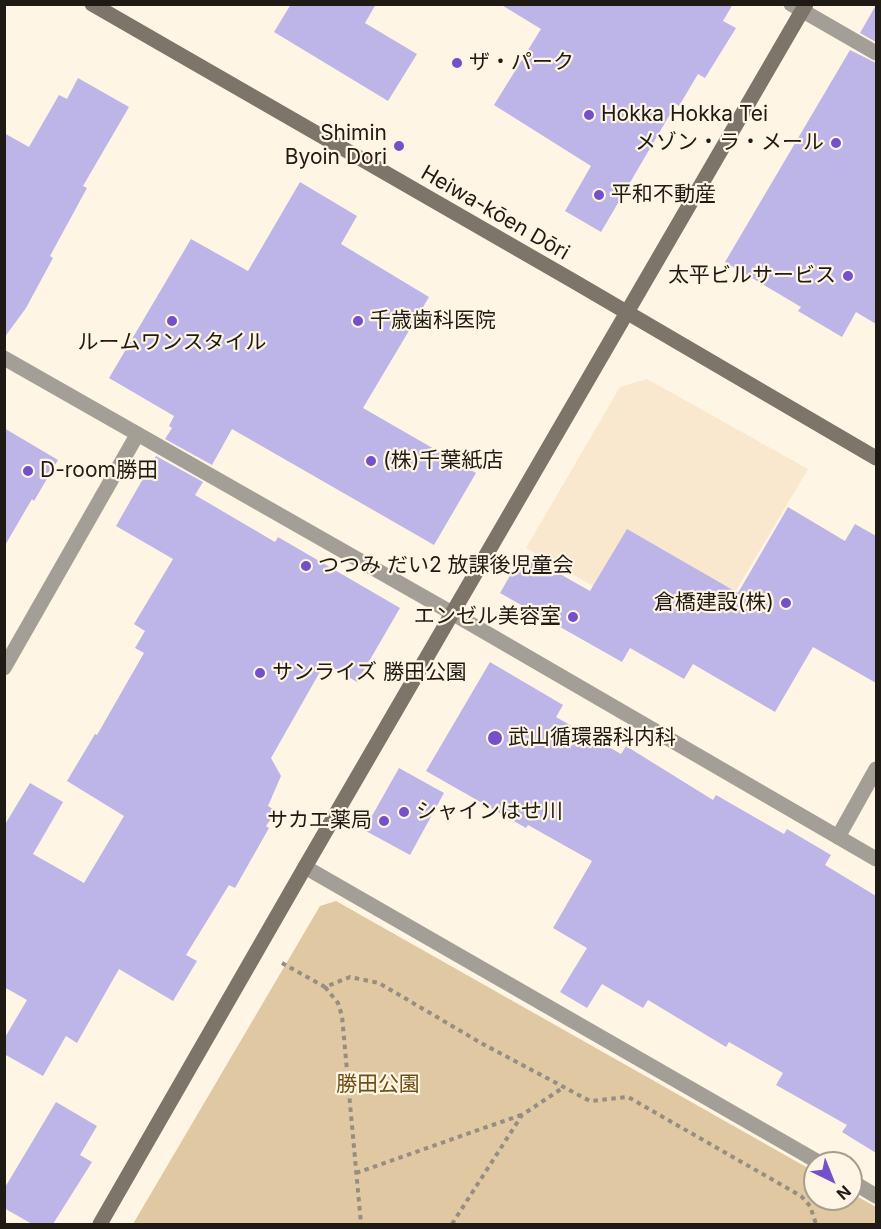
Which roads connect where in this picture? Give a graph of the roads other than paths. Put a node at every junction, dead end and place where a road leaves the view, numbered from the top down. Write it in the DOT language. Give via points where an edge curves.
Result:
graph roads {
  1 [pos="92,4"];
  2 [pos="800,7"];
  3 [pos="876,53"];
  4 [pos="626,312"];
  5 [pos="4,358"];
  6 [pos="137,435"];
  7 [pos="876,458"];
  8 [pos="452,613"];
  9 [pos="4,668"];
  10 [pos="876,769"];
  11 [pos="838,837"];
  12 [pos="876,859"];
  13 [pos="305,867"];
  14 [pos="803,1153"];
  15 [pos="863,1188"];
  16 [pos="876,1196"];
  17 [pos="100,1224"];
  1 -- 4 [label="street, Heiwa-kōen Dōri"];
  2 -- 3 [label="street"];
  2 -- 4 [label="street"];
  4 -- 7 [label="street, Heiwa-kōen Dōri"];
  4 -- 8 [label="street"];
  5 -- 6 [label="street"];
  6 -- 8 [label="street"];
  6 -- 9 [label="street"];
  8 -- 11 [label="street"];
  8 -- 13 [label="street"];
  10 -- 11 [label="street"];
  11 -- 12 [label="street"];
  13 -- 14 [label="street"];
  13 -- 17 [label="street"];
  15 -- 16 [label="street"];
}
